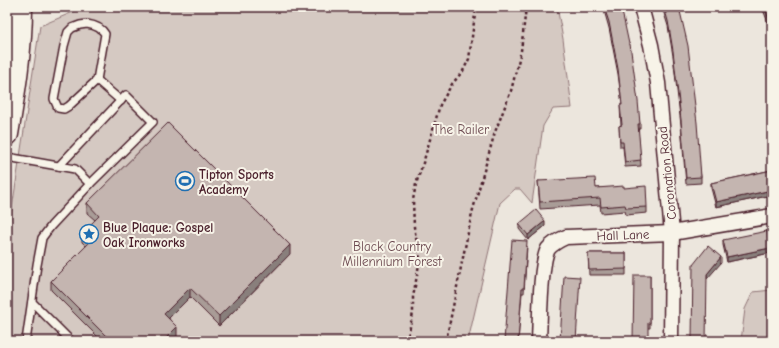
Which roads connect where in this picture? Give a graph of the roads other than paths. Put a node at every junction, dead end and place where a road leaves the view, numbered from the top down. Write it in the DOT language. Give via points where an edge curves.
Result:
graph roads {
  1 [pos="21,7"];
  2 [pos="640,7"];
  3 [pos="97,80"];
  4 [pos="121,101"];
  5 [pos="7,134"];
  6 [pos="7,157"];
  7 [pos="59,166"];
  8 [pos="90,184"];
  9 [pos="772,216"];
  10 [pos="672,233"];
  11 [pos="32,302"];
  12 [pos="26,341"];
  13 [pos="71,341"];
  14 [pos="539,341"];
  15 [pos="671,341"];
  1 -- 5 [label="main road" via="18,70"];
  2 -- 10 [label="street, Coronation Road" via="658,83"];
  3 -- 3 [label="lane" via="69,106 64,109 56,105 54,99 64,46 68,32 72,28 87,24 99,28 105,34"];
  3 -- 4 [label="lane"];
  4 -- 7 [label="lane"];
  4 -- 8 [label="lane" via="126,95 153,122"];
  6 -- 7 [label="lane"];
  7 -- 8 [label="lane" via="75,169"];
  8 -- 11 [label="lane" via="42,238"];
  9 -- 10 [label="street, Hall Lane"];
  10 -- 14 [label="street, Hall Lane" via="566,237 556,241 549,249 543,267"];
  10 -- 15 [label="street, Coronation Road"];
  11 -- 12 [label="lane"];
  11 -- 13 [label="lane"];
}
